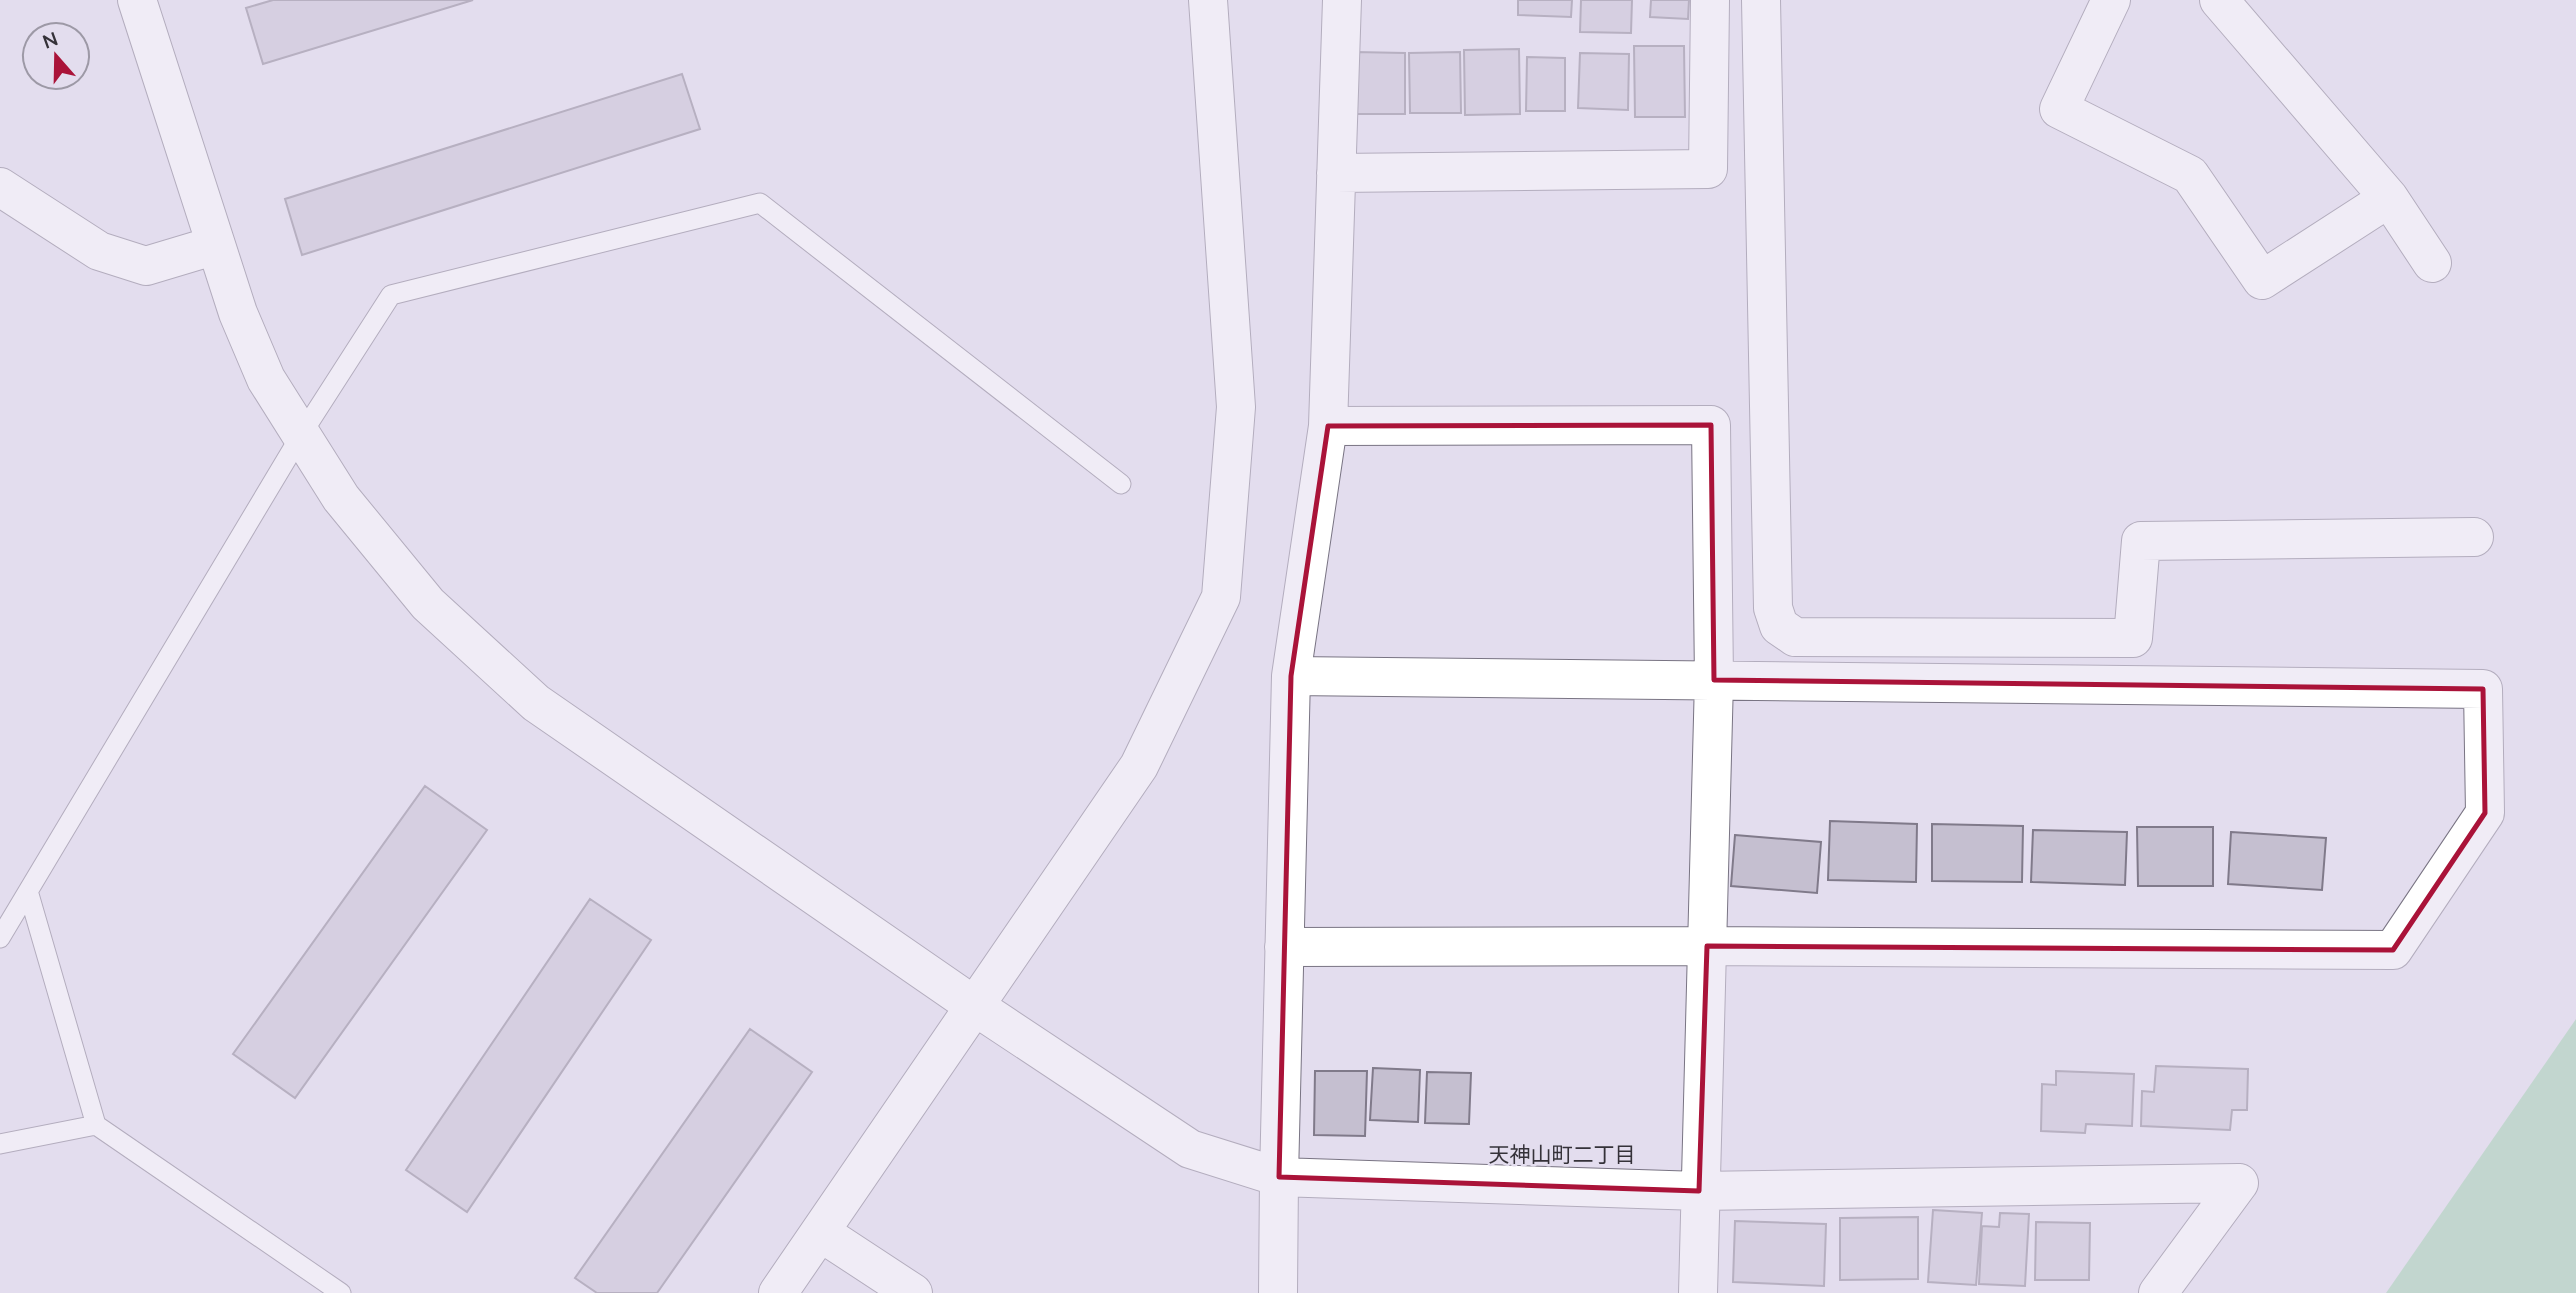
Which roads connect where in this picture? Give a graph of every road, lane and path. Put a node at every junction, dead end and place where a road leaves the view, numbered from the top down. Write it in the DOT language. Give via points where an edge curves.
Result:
graph roads {
  1 [pos="137,0"];
  2 [pos="1208,0"];
  3 [pos="1342,0"];
  4 [pos="1710,0"];
  5 [pos="1761,0"];
  6 [pos="2111,0"];
  7 [pos="2219,0"];
  8 [pos="1336,173"];
  9 [pos="0,187"];
  10 [pos="2389,198"];
  11 [pos="216,245"];
  12 [pos="2432,263"];
  13 [pos="1328,426"];
  14 [pos="301,435"];
  15 [pos="1121,484"];
  16 [pos="2474,537"];
  17 [pos="1291,676"];
  18 [pos="1714,680"];
  19 [pos="28,891"];
  20 [pos="0,938"];
  21 [pos="1707,946"];
  22 [pos="1284,947"];
  23 [pos="976,1007"];
  24 [pos="96,1125"];
  25 [pos="0,1144"];
  26 [pos="1279,1177"];
  27 [pos="1699,1191"];
  28 [pos="820,1232"];
  29 [pos="341,1293"];
  30 [pos="778,1293"];
  31 [pos="913,1293"];
  32 [pos="1278,1293"];
  33 [pos="1698,1293"];
  34 [pos="2158,1293"];
  1 -- 11 [label="street"];
  2 -- 23 [label="street" via="1236,407 1221,597 1139,766"];
  3 -- 8 [label="street"];
  4 -- 8 [label="street" via="1708,169"];
  5 -- 16 [label="street" via="1773,608 1779,625 1794,637 2133,638 2141,541"];
  6 -- 10 [label="street" via="2059,109 2190,175 2262,280"];
  7 -- 10 [label="street"];
  8 -- 13 [label="street"];
  9 -- 11 [label="street" via="99,251 146,266"];
  10 -- 12 [label="street"];
  11 -- 14 [label="street" via="266,379"];
  13 -- 17 [label="street"];
  13 -- 18 [label="street" via="1711,425"];
  14 -- 15 [label="lane" via="391,295 760,203"];
  14 -- 19 [label="lane"];
  14 -- 23 [label="street" via="341,498 428,604 536,703"];
  17 -- 18 [label="street"];
  17 -- 22 [label="street"];
  18 -- 21 [label="street"];
  18 -- 21 [label="street" via="2483,690 2484,813 2393,950"];
  19 -- 20 [label="lane"];
  19 -- 24 [label="lane"];
  21 -- 22 [label="street"];
  21 -- 27 [label="street"];
  22 -- 26 [label="street"];
  23 -- 26 [label="street" via="1190,1149"];
  23 -- 28 [label="street"];
  24 -- 25 [label="lane"];
  24 -- 29 [label="lane"];
  26 -- 27 [label="street"];
  26 -- 32 [label="street"];
  27 -- 33 [label="street"];
  27 -- 34 [label="street" via="2239,1183"];
  28 -- 30 [label="street"];
  28 -- 31 [label="street"];
}
